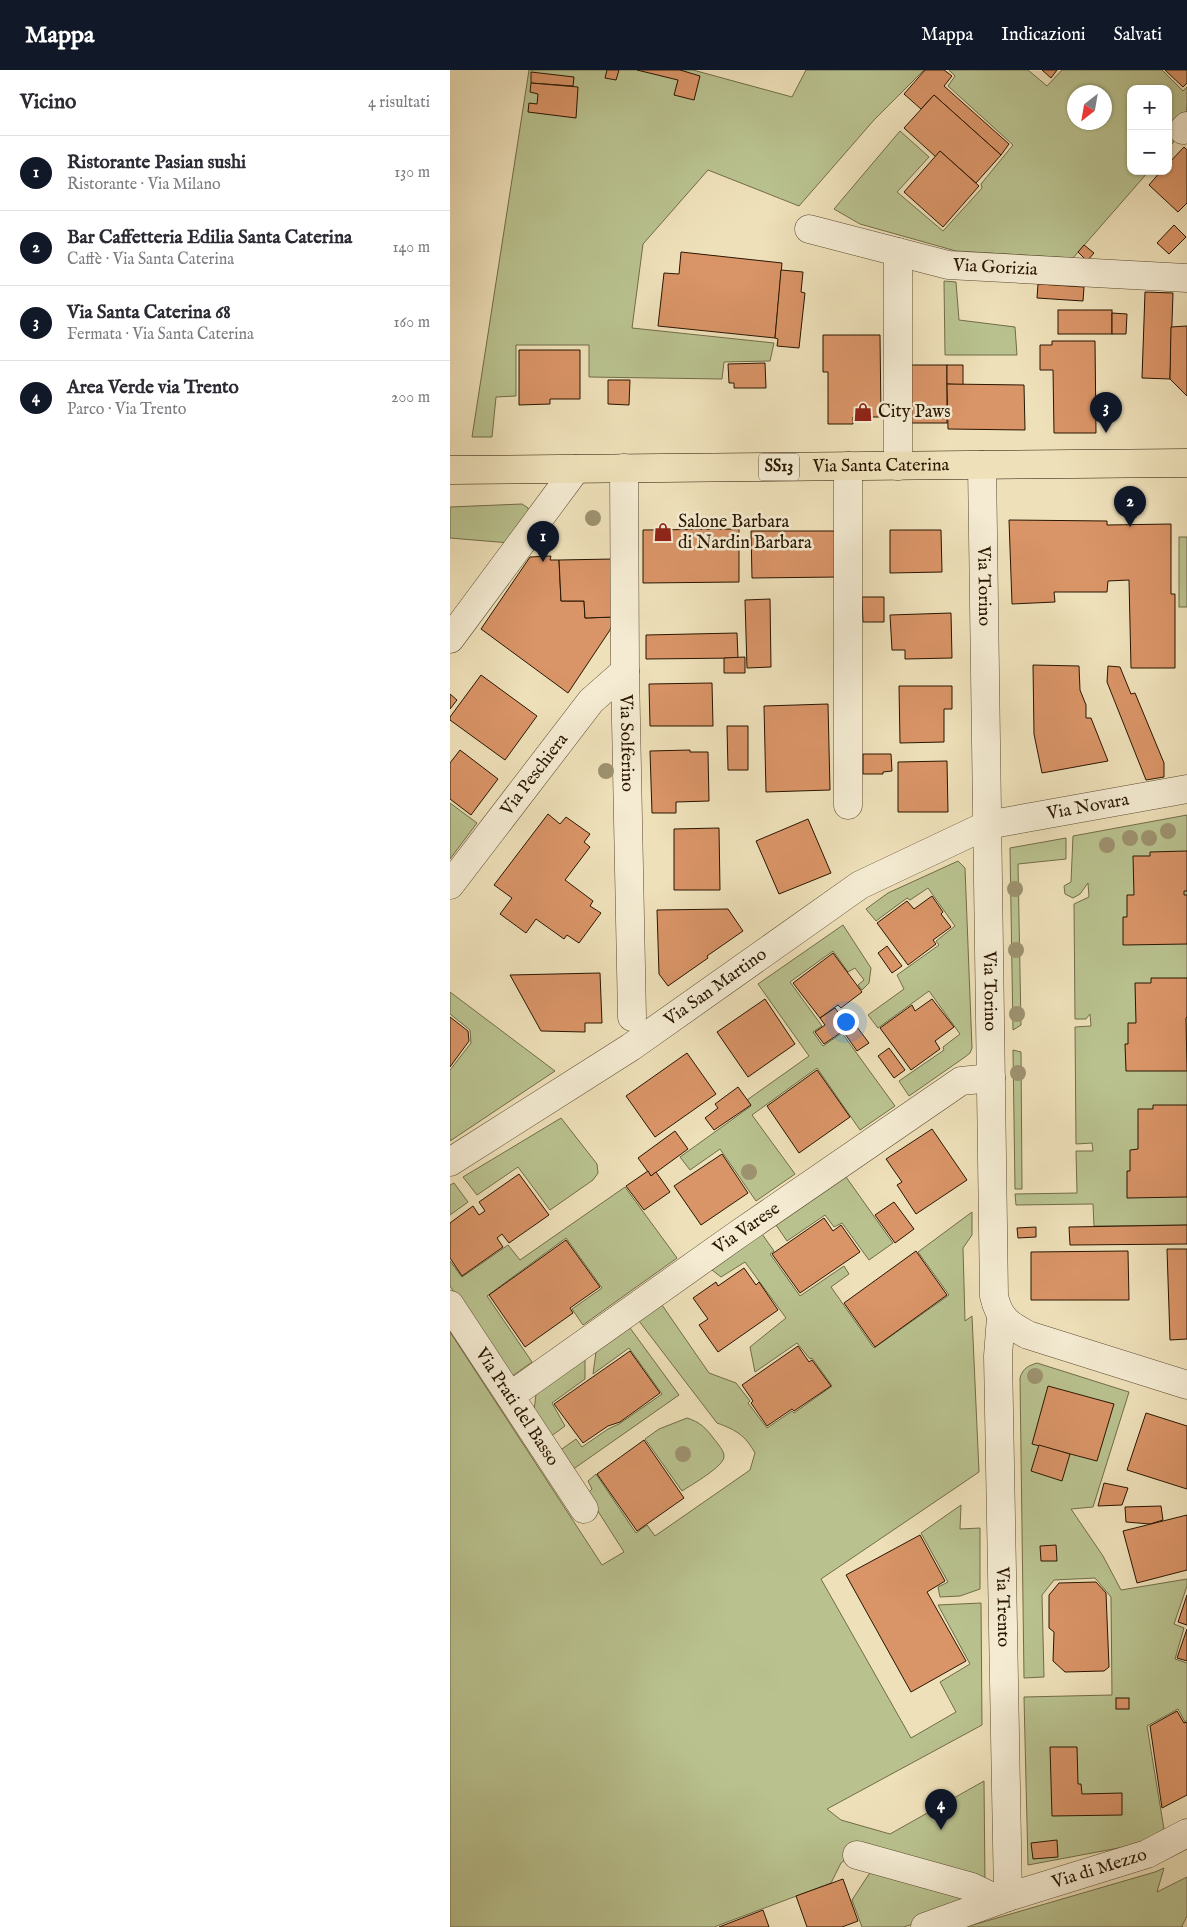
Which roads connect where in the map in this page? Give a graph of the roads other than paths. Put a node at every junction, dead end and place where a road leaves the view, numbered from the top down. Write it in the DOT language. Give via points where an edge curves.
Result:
graph roads {
  1 [pos="809,229"];
  2 [pos="898,252"];
  3 [pos="1187,278"];
  4 [pos="1187,463"];
  5 [pos="982,465"];
  6 [pos="848,466"];
  7 [pos="898,466"];
  8 [pos="624,468"];
  9 [pos="576,469"];
  10 [pos="450,470"];
  11 [pos="450,639"];
  12 [pos="625,671"];
  13 [pos="1187,789"];
  14 [pos="848,805"];
  15 [pos="987,824"];
  16 [pos="450,886"];
  17 [pos="632,1017"];
  18 [pos="991,1078"];
  19 [pos="450,1162"];
  20 [pos="450,1305"];
  21 [pos="1001,1317"];
  22 [pos="1187,1385"];
  23 [pos="510,1396"];
  24 [pos="584,1509"];
  25 [pos="1187,1833"];
  26 [pos="857,1855"];
  27 [pos="1003,1899"];
  28 [pos="925,1927"];
  1 -- 2 [label="street, Via Gorizia"];
  2 -- 3 [label="street, Via Gorizia" via="948,265"];
  2 -- 7 [label="street"];
  4 -- 5 [label="main road, Via Santa Caterina / SS13"];
  5 -- 7 [label="main road, Via Santa Caterina / SS13"];
  5 -- 15 [label="street, Via Torino"];
  6 -- 7 [label="main road, Via Santa Caterina / SS13"];
  6 -- 8 [label="main road, Via Santa Caterina / SS13"];
  6 -- 14 [label="street"];
  8 -- 9 [label="main road, Via Santa Caterina / SS13"];
  8 -- 12 [label="street, Via Solferino"];
  9 -- 10 [label="main road, SS13"];
  9 -- 11 [label="street"];
  12 -- 16 [label="street, Via Peschiera" via="591,700"];
  12 -- 17 [label="street, Via Solferino"];
  13 -- 15 [label="street, Via Novara"];
  15 -- 18 [label="street, Via Torino"];
  15 -- 19 [label="street, Via San Martino" via="860,885 631,1047"];
  18 -- 21 [label="street, Via Torino" via="994,1296"];
  18 -- 23 [label="street, Via Varese" via="961,1082"];
  20 -- 23 [label="street, Via Prati del Basso"];
  21 -- 22 [label="street" via="1028,1335"];
  21 -- 27 [label="street, Via Trento" via="998,1356"];
  23 -- 24 [label="street, Via Prati del Basso"];
  25 -- 27 [label="street, Via di Mezzo" via="1147,1854"];
  26 -- 27 [label="street" via="972,1887"];
  27 -- 28 [label="street, Via di Mezzo"];
}
